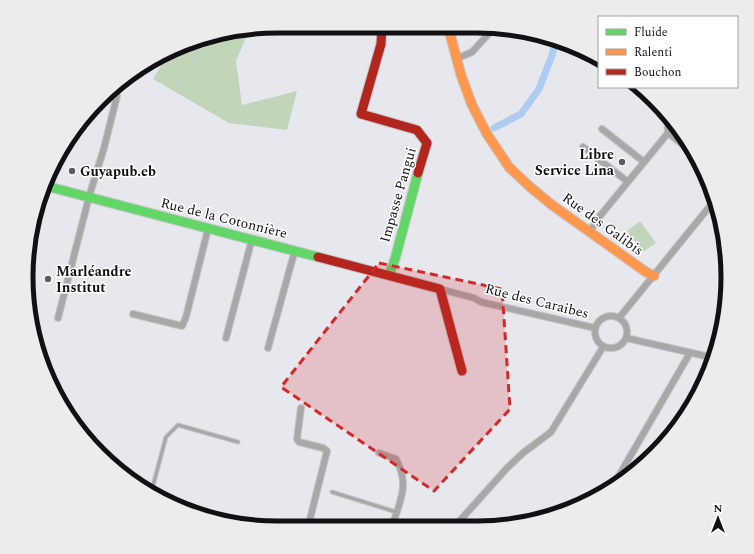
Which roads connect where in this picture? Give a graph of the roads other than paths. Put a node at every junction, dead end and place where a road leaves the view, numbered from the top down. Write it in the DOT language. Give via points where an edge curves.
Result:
graph roads {
  1 [pos="382,33"];
  2 [pos="450,33"];
  3 [pos="489,34"];
  4 [pos="456,59"];
  5 [pos="117,93"];
  6 [pos="668,124"];
  7 [pos="602,129"];
  8 [pos="668,133"];
  9 [pos="681,143"];
  10 [pos="583,147"];
  11 [pos="644,162"];
  12 [pos="628,182"];
  13 [pos="51,187"];
  14 [pos="89,197"];
  15 [pos="710,206"];
  16 [pos="208,229"];
  17 [pos="590,233"];
  18 [pos="252,239"];
  19 [pos="295,250"];
  20 [pos="392,276"];
  21 [pos="654,276"];
  22 [pos="440,289"];
  23 [pos="133,314"];
  24 [pos="58,318"];
  25 [pos="619,318"];
  26 [pos="595,328"];
  27 [pos="226,338"];
  28 [pos="626,338"];
  29 [pos="603,346"];
  30 [pos="268,348"];
  31 [pos="690,353"];
  32 [pos="707,356"];
  33 [pos="462,372"];
  34 [pos="301,408"];
  35 [pos="238,442"];
  36 [pos="379,453"];
  37 [pos="619,476"];
  38 [pos="153,487"];
  39 [pos="332,492"];
  40 [pos="396,512"];
  41 [pos="310,521"];
  42 [pos="394,521"];
  43 [pos="459,521"];
  1 -- 20 [label="street, Impasse Pangui" via="381,44 361,114 417,130 427,142"];
  2 -- 4 [label="street, Rue des Galibis"];
  3 -- 4 [label="street" via="472,52"];
  4 -- 17 [label="street, Rue des Galibis" via="475,113 509,167 542,197"];
  5 -- 14 [label="street"];
  6 -- 8 [label="street"];
  7 -- 11 [label="street"];
  8 -- 9 [label="street"];
  8 -- 11 [label="street"];
  10 -- 12 [label="street"];
  11 -- 12 [label="street"];
  12 -- 17 [label="street" via="595,222"];
  13 -- 14 [label="street, Rue de la Cotonnière"];
  14 -- 16 [label="street, Rue de la Cotonnière"];
  14 -- 24 [label="street"];
  15 -- 21 [label="street"];
  16 -- 18 [label="street, Rue de la Cotonnière"];
  16 -- 23 [label="street" via="182,326"];
  17 -- 21 [label="street, Rue des Galibis"];
  18 -- 19 [label="street, Rue de la Cotonnière"];
  18 -- 27 [label="street"];
  19 -- 20 [label="street, Rue de la Cotonnière"];
  19 -- 30 [label="street"];
  20 -- 22 [label="street, Rue de la Cotonnière"];
  21 -- 25 [label="street"];
  22 -- 26 [label="street, Rue des Caraibes" via="482,302"];
  22 -- 33 [label="street"];
  25 -- 26 [label="street" via="602,318"];
  25 -- 28 [label="street" via="626,325"];
  26 -- 29 [label="street" via="595,336"];
  28 -- 29 [label="street" via="614,348"];
  28 -- 31 [label="street"];
  29 -- 43 [label="street" via="551,432 508,467"];
  31 -- 32 [label="street"];
  31 -- 37 [label="street"];
  34 -- 41 [label="street" via="297,439 299,442 327,451"];
  35 -- 38 [label="lane" via="178,425 166,437"];
  36 -- 40 [label="street" via="396,459 403,478 404,490"];
  39 -- 40 [label="lane"];
  40 -- 42 [label="street"];
}
